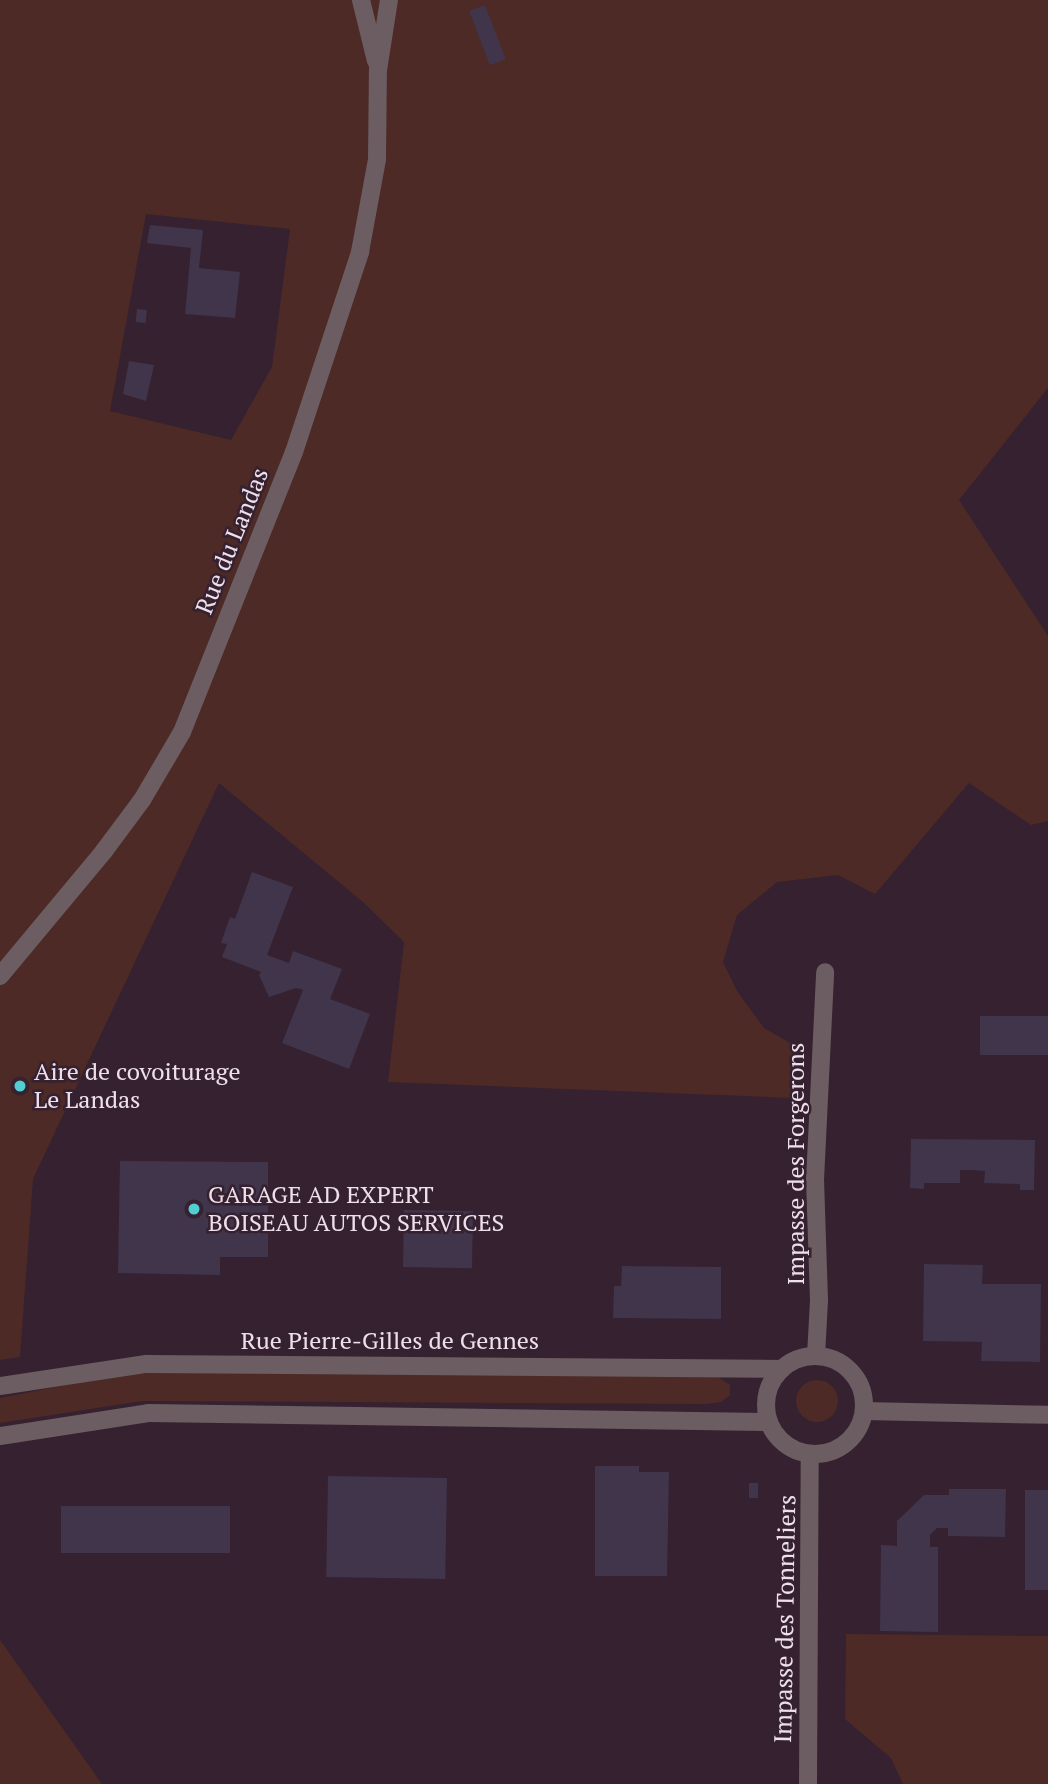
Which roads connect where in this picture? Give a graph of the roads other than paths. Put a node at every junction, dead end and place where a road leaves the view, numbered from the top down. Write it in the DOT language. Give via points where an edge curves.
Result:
graph roads {
  1 [pos="361,0"];
  2 [pos="389,0"];
  3 [pos="378,70"];
  4 [pos="825,972"];
  5 [pos="0,976"];
  6 [pos="817,1356"];
  7 [pos="782,1369"];
  8 [pos="0,1386"];
  9 [pos="864,1412"];
  10 [pos="1048,1415"];
  11 [pos="769,1422"];
  12 [pos="0,1436"];
  13 [pos="810,1454"];
  14 [pos="808,1784"];
  1 -- 3 [label="street, Rue du Landas"];
  2 -- 3 [label="street, Rue du Landas"];
  3 -- 5 [label="street, Rue du Landas" via="377,159 360,253 294,452 182,732 142,800 104,851"];
  4 -- 6 [label="street, Impasse des Forgerons" via="815,1180"];
  6 -- 7 [label="street, Rue Pierre-Gilles de Gennes"];
  6 -- 9 [label="street" via="833,1359 857,1380"];
  7 -- 8 [label="street, Rue Pierre-Gilles de Gennes" via="146,1364"];
  7 -- 11 [label="street" via="767,1393"];
  9 -- 10 [label="street"];
  9 -- 13 [label="street" via="860,1426 845,1443 826,1453"];
  11 -- 12 [label="street" via="148,1413"];
  11 -- 13 [label="street" via="785,1444"];
  13 -- 14 [label="street, Impasse des Tonneliers"];
}
